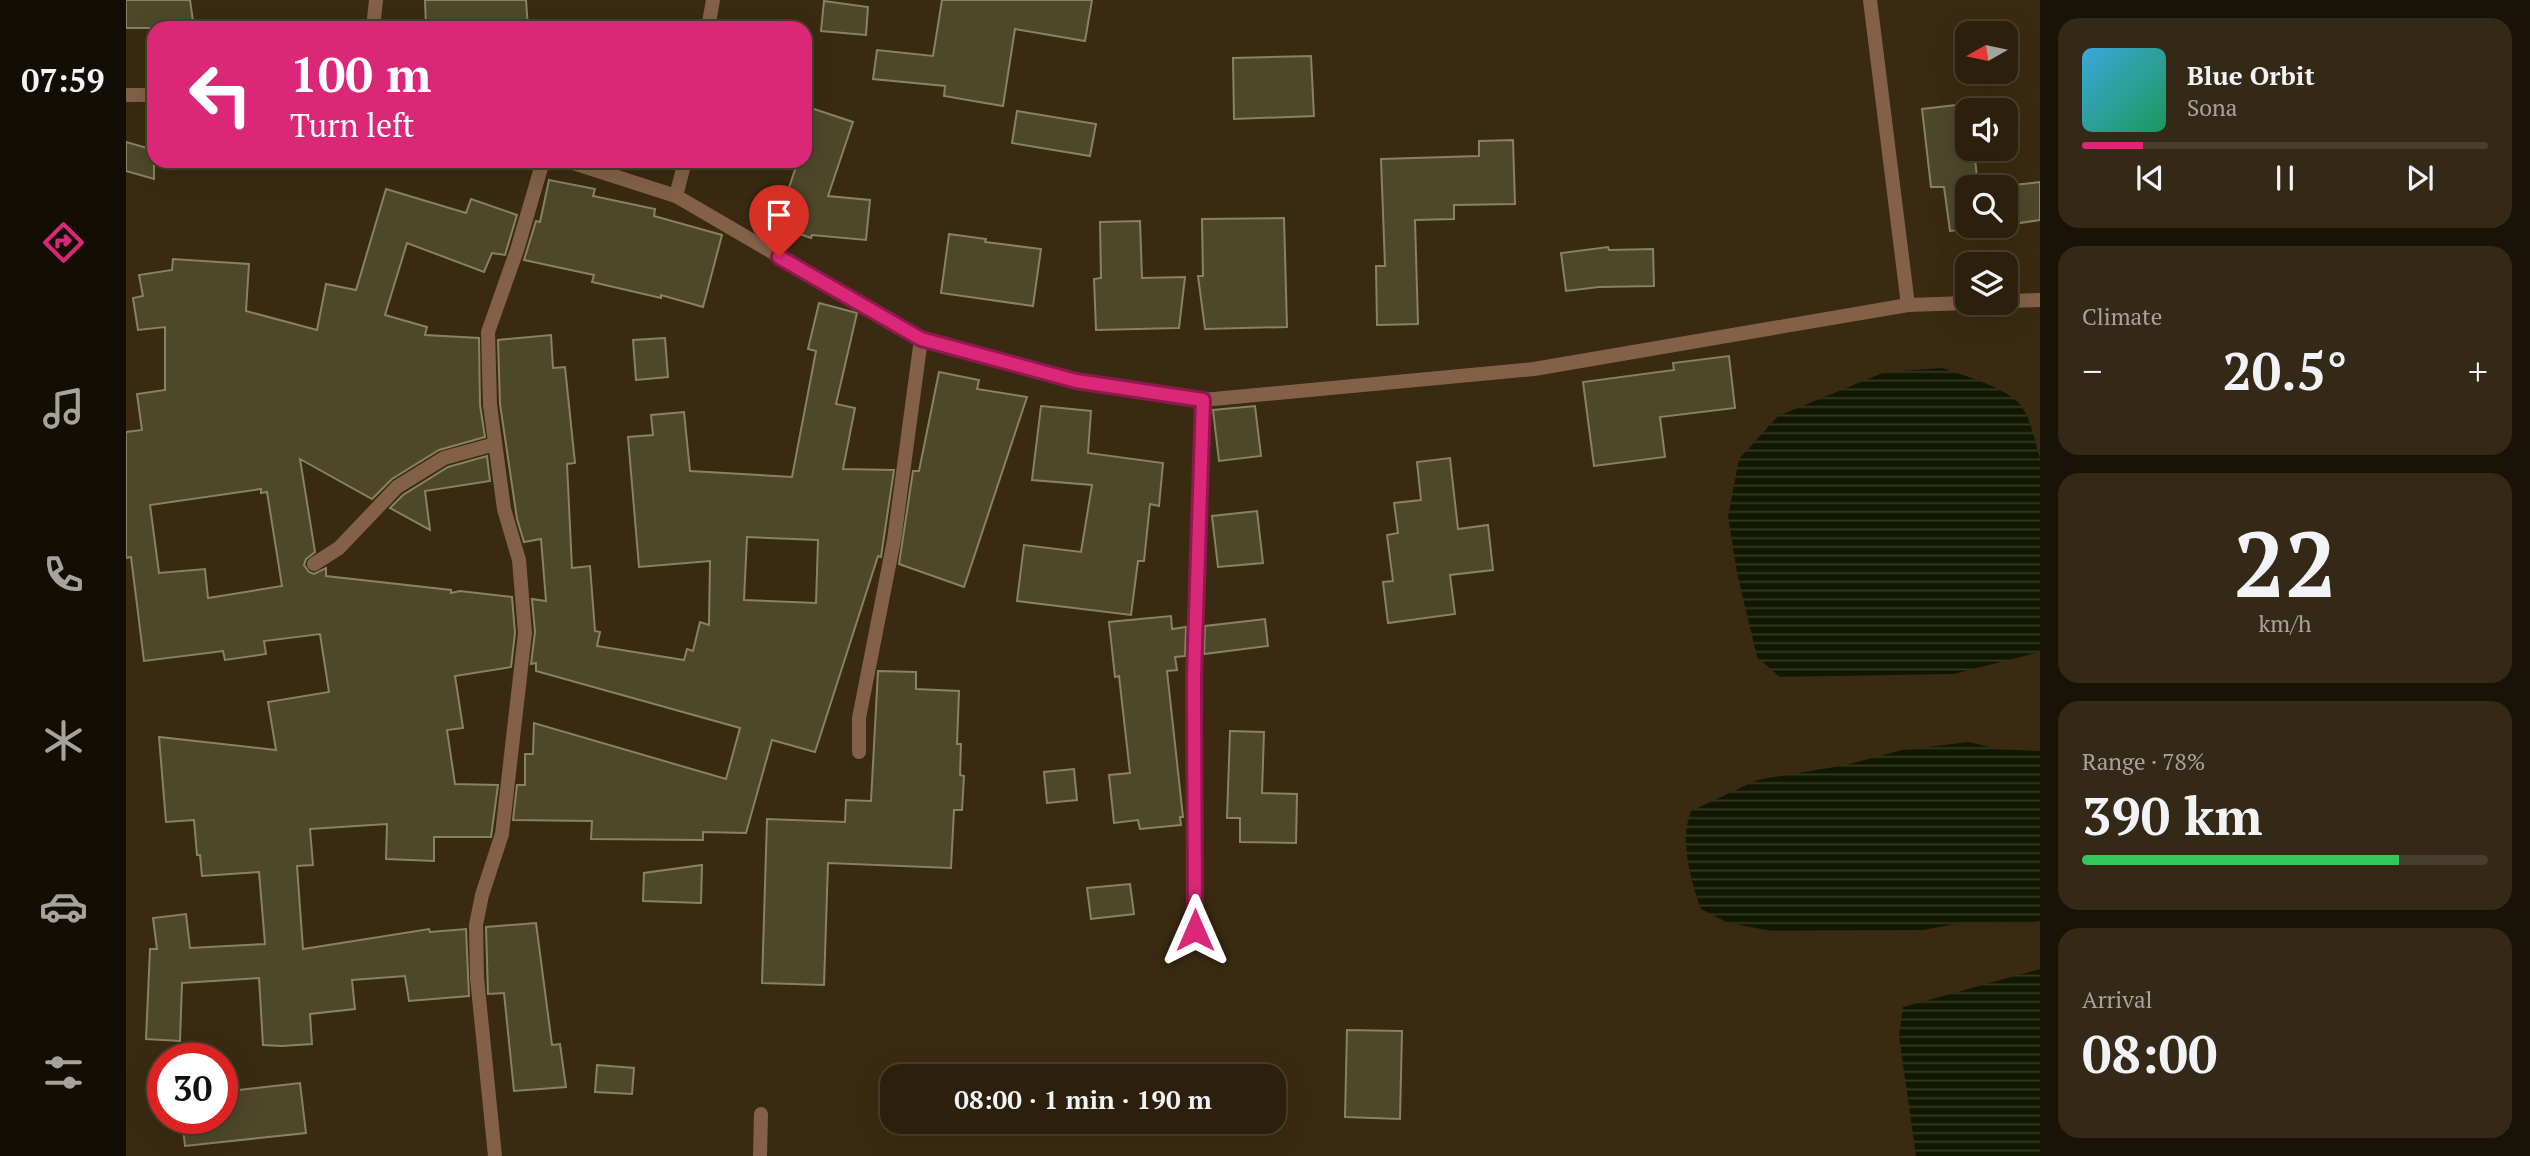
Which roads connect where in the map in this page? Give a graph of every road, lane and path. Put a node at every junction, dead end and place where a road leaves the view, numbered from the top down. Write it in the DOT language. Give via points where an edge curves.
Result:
graph roads {
  1 [pos="376,0"];
  2 [pos="713,0"];
  3 [pos="1870,0"];
  4 [pos="374,21"];
  5 [pos="709,21"];
  6 [pos="126,94"];
  7 [pos="147,95"];
  8 [pos="541,168"];
  9 [pos="588,168"];
  10 [pos="683,168"];
  11 [pos="676,196"];
  12 [pos="2040,300"];
  13 [pos="2018,301"];
  14 [pos="1955,303"];
  15 [pos="1908,305"];
  16 [pos="921,339"];
  17 [pos="1203,400"];
  18 [pos="495,444"];
  19 [pos="314,564"];
  20 [pos="859,752"];
  21 [pos="1195,930"];
  22 [pos="761,1114"];
  23 [pos="495,1156"];
  24 [pos="760,1156"];
  1 -- 4 [label="street"];
  2 -- 5 [label="street"];
  3 -- 15 [label="street"];
  6 -- 7 [label="street"];
  8 -- 18 [label="street" via="488,332 489,405"];
  9 -- 11 [label="street"];
  10 -- 11 [label="street"];
  11 -- 16 [label="street"];
  12 -- 13 [label="street"];
  14 -- 15 [label="street"];
  15 -- 17 [label="street" via="1534,369"];
  16 -- 17 [label="street" via="1076,381"];
  16 -- 20 [label="street" via="894,540 859,718"];
  17 -- 21 [label="street" via="1194,676"];
  18 -- 19 [label="street" via="444,458 397,487 339,548"];
  18 -- 23 [label="street" via="504,509 519,560 524,633 502,834 476,925"];
  22 -- 24 [label="street"];
}
